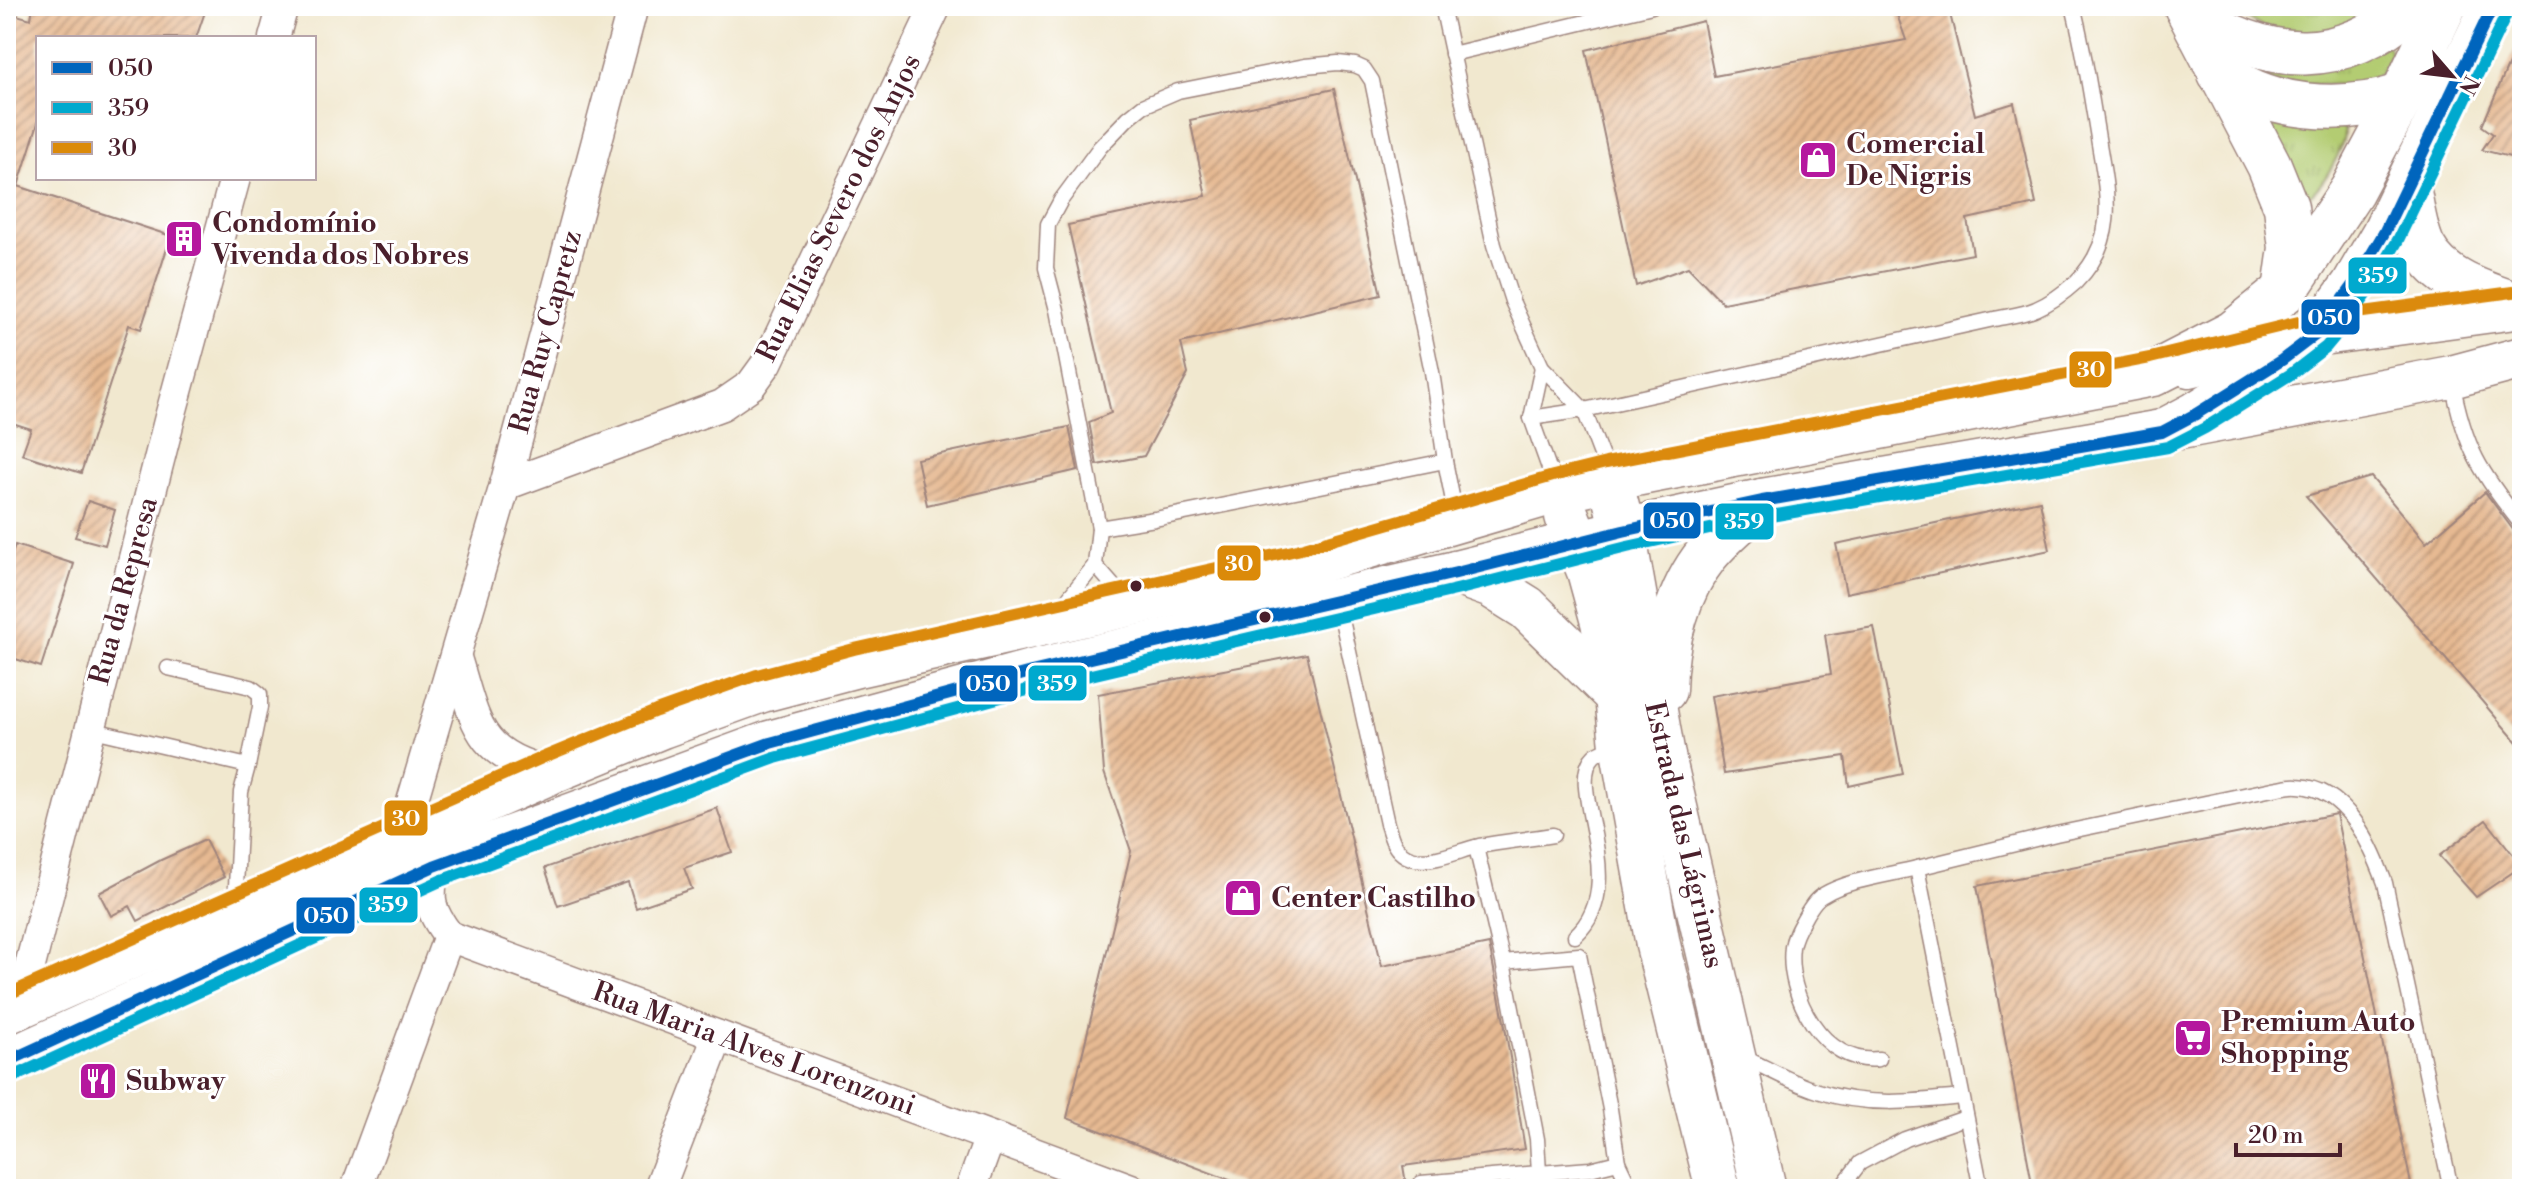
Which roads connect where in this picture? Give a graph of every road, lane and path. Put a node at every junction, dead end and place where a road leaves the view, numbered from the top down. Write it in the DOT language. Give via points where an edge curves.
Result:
graph roads {
  1 [pos="283,6"];
  2 [pos="633,6"];
  3 [pos="936,6"];
  4 [pos="1442,6"];
  5 [pos="1652,6"];
  6 [pos="2073,6"];
  7 [pos="2412,6"];
  8 [pos="2444,6"];
  9 [pos="2493,6"];
  10 [pos="2190,10"];
  11 [pos="275,36"];
  12 [pos="1452,54"];
  13 [pos="2466,63"];
  14 [pos="2220,73"];
  15 [pos="2402,96"];
  16 [pos="234,180"];
  17 [pos="2408,186"];
  18 [pos="2285,291"];
  19 [pos="2522,307"];
  20 [pos="2315,335"];
  21 [pos="2522,358"];
  22 [pos="1542,367"];
  23 [pos="2153,374"];
  24 [pos="2451,377"];
  25 [pos="1584,410"];
  26 [pos="1531,418"];
  27 [pos="2162,432"];
  28 [pos="1445,461"];
  29 [pos="1610,479"];
  30 [pos="505,485"];
  31 [pos="1557,491"];
  32 [pos="1762,501"];
  33 [pos="1457,520"];
  34 [pos="2522,525"];
  35 [pos="1099,528"];
  36 [pos="1623,531"];
  37 [pos="1577,544"];
  38 [pos="1095,565"];
  39 [pos="1456,573"];
  40 [pos="1128,603"];
  41 [pos="1342,620"];
  42 [pos="1050,621"];
  43 [pos="456,658"];
  44 [pos="168,668"];
  45 [pos="1617,696"];
  46 [pos="89,728"];
  47 [pos="1622,745"];
  48 [pos="1663,756"];
  49 [pos="248,766"];
  50 [pos="550,772"];
  51 [pos="1553,835"];
  52 [pos="402,836"];
  53 [pos="1476,847"];
  54 [pos="434,866"];
  55 [pos="1917,868"];
  56 [pos="235,912"];
  57 [pos="449,936"];
  58 [pos="1575,936"];
  59 [pos="1503,962"];
  60 [pos="13,1008"];
  61 [pos="718,1036"];
  62 [pos="1734,1053"];
  63 [pos="1879,1059"];
  64 [pos="6,1062"];
  65 [pos="1961,1097"];
  66 [pos="1965,1118"];
  67 [pos="990,1137"];
  68 [pos="1618,1162"];
  69 [pos="1539,1173"];
  70 [pos="1421,1183"];
  71 [pos="356,1189"];
  72 [pos="659,1189"];
  73 [pos="971,1189"];
  74 [pos="1131,1189"];
  75 [pos="1631,1189"];
  76 [pos="1718,1189"];
  77 [pos="1764,1189"];
  78 [pos="1840,1189"];
  79 [pos="1981,1189"];
  80 [pos="2451,1189"];
  1 -- 11 [label="street"];
  2 -- 30 [label="street, Rua Ruy Capretz"];
  3 -- 30 [label="street, Rua Elias Severo dos Anjos" via="767,363 751,385 722,405"];
  4 -- 12 [label="lane"];
  5 -- 12 [label="lane"];
  6 -- 25 [label="lane" via="2107,216 2104,241 2089,269 2066,291 2035,309"];
  7 -- 10 [label="main road" via="2369,38 2322,53 2290,52 2240,39"];
  8 -- 15 [label="main road"];
  9 -- 13 [label="main road"];
  10 -- 14 [label="main road"];
  12 -- 22 [label="lane" via="1494,245"];
  13 -- 15 [label="main road"];
  13 -- 17 [label="main road"];
  14 -- 15 [label="main road" via="2263,97 2297,104 2361,105"];
  14 -- 18 [label="main road" via="2286,207 2291,248"];
  15 -- 18 [label="main road" via="2352,190"];
  16 -- 46 [label="street, Rua da Represa"];
  17 -- 19 [label="main road" via="2423,246 2437,266 2474,289"];
  17 -- 20 [label="main road" via="2353,286"];
  18 -- 23 [label="main road" via="2233,333"];
  19 -- 20 [label="street"];
  20 -- 23 [label="street"];
  20 -- 27 [label="main road"];
  21 -- 24 [label="street"];
  22 -- 25 [label="lane"];
  22 -- 26 [label="lane"];
  23 -- 29 [label="main road"];
  24 -- 27 [label="street"];
  24 -- 34 [label="lane" via="2471,452"];
  25 -- 26 [label="lane"];
  25 -- 29 [label="lane"];
  26 -- 31 [label="lane"];
  27 -- 32 [label="main road"];
  28 -- 33 [label="lane"];
  28 -- 35 [label="lane"];
  28 -- 35 [label="lane" via="1432,372 1372,81 1364,69 1338,63 1178,91 1143,106 1100,147 1048,224 1046,268"];
  29 -- 31 [label="main road"];
  29 -- 36 [label="main road, Estrada das Lágrimas"];
  30 -- 43 [label="street, Rua Ruy Capretz"];
  31 -- 33 [label="main road"];
  31 -- 37 [label="main road, Estrada das Lágrimas"];
  32 -- 36 [label="main road"];
  32 -- 48 [label="main road" via="1709,551 1679,603 1665,664"];
  33 -- 40 [label="main road" via="1301,566"];
  35 -- 38 [label="lane"];
  36 -- 37 [label="main road"];
  36 -- 48 [label="main road, Estrada das Lágrimas"];
  37 -- 39 [label="main road"];
  37 -- 45 [label="main road, Estrada das Lágrimas" via="1603,622"];
  38 -- 40 [label="lane"];
  38 -- 42 [label="lane"];
  39 -- 45 [label="main road" via="1492,586 1527,608"];
  39 -- 54 [label="main road" via="1031,672 770,743"];
  40 -- 42 [label="main road"];
  41 -- 53 [label="lane" via="1395,847 1419,859"];
  42 -- 50 [label="main road" via="762,690"];
  43 -- 50 [label="street" via="479,729 498,753"];
  43 -- 52 [label="street, Rua Ruy Capretz"];
  44 -- 49 [label="lane" via="251,687 260,694"];
  45 -- 47 [label="main road, Estrada das Lágrimas"];
  46 -- 49 [label="lane"];
  46 -- 60 [label="street, Rua da Represa"];
  47 -- 58 [label="lane" via="1595,754 1588,764 1598,897 1592,916"];
  47 -- 76 [label="main road, Estrada das Lágrimas" via="1658,945"];
  48 -- 62 [label="main road, Estrada das Lágrimas"];
  49 -- 56 [label="lane" via="241,792"];
  50 -- 52 [label="main road"];
  51 -- 53 [label="lane"];
  52 -- 56 [label="main road"];
  53 -- 59 [label="lane"];
  54 -- 57 [label="street" via="429,897 434,916"];
  54 -- 64 [label="main road"];
  55 -- 63 [label="lane" via="1821,895 1792,946 1794,979 1808,1018 1823,1037 1861,1058"];
  55 -- 65 [label="lane"];
  55 -- 80 [label="lane" via="2273,789 2300,786 2323,794 2349,813 2370,842 2385,883"];
  56 -- 60 [label="main road"];
  57 -- 61 [label="street, Rua Maria Alves Lorenzoni"];
  57 -- 71 [label="street"];
  59 -- 68 [label="lane" via="1579,955"];
  59 -- 69 [label="lane"];
  61 -- 67 [label="street, Rua Maria Alves Lorenzoni"];
  61 -- 72 [label="street"];
  62 -- 65 [label="lane" via="1818,1091 1867,1102"];
  62 -- 77 [label="main road, Estrada das Lágrimas"];
  65 -- 66 [label="lane"];
  66 -- 78 [label="lane" via="1905,1139 1860,1163"];
  66 -- 79 [label="lane"];
  67 -- 73 [label="street"];
  67 -- 74 [label="street, Rua Maria Alves Lorenzoni"];
  68 -- 69 [label="lane"];
  68 -- 75 [label="lane"];
  69 -- 70 [label="lane"];
}
